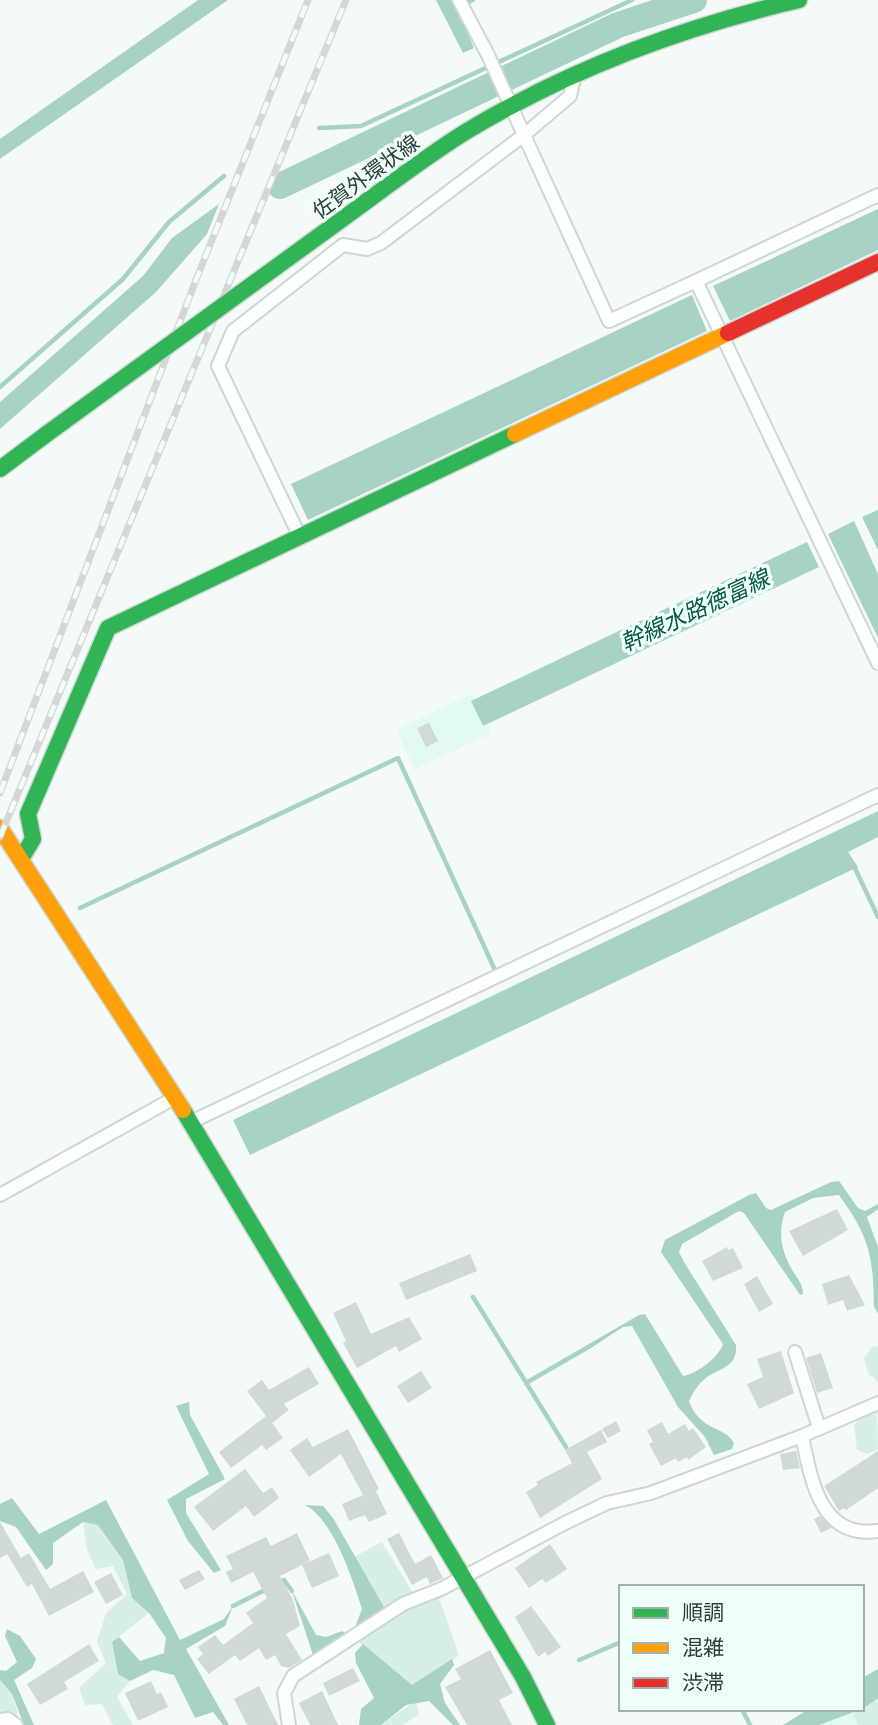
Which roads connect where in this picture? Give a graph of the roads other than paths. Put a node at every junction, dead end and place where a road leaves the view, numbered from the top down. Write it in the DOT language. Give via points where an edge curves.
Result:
graph roads {
  1 [pos="799,0"];
  2 [pos="462,5"];
  3 [pos="574,78"];
  4 [pos="508,101"];
  5 [pos="524,135"];
  6 [pos="878,195"];
  7 [pos="878,262"];
  8 [pos="696,281"];
  9 [pos="723,337"];
  10 [pos="0,469"];
  11 [pos="300,537"];
  12 [pos="878,663"];
  13 [pos="878,795"];
  14 [pos="0,828"];
  15 [pos="21,859"];
  16 [pos="176,1097"];
  17 [pos="191,1122"];
  18 [pos="0,1195"];
  19 [pos="795,1352"];
  20 [pos="878,1403"];
  21 [pos="819,1428"];
  22 [pos="802,1436"];
  23 [pos="877,1531"];
  24 [pos="464,1577"];
  25 [pos="0,1720"];
  26 [pos="16,1725"];
  27 [pos="289,1725"];
  28 [pos="547,1725"];
  1 -- 3 [label="street, 佐賀外環状線" via="644,45"];
  2 -- 4 [label="street"];
  3 -- 4 [label="street, 佐賀外環状線"];
  3 -- 5 [label="street" via="570,96"];
  4 -- 5 [label="street"];
  4 -- 10 [label="street, 佐賀外環状線, bridge"];
  5 -- 8 [label="street" via="609,321"];
  5 -- 11 [label="street" via="381,243 368,249 343,245 233,331 218,366"];
  6 -- 8 [label="street"];
  7 -- 9 [label="street"];
  8 -- 9 [label="street"];
  9 -- 11 [label="street"];
  9 -- 12 [label="street"];
  11 -- 15 [label="street" via="108,628 28,814 33,839"];
  13 -- 17 [label="street"];
  14 -- 15 [label="street"];
  15 -- 16 [label="street"];
  16 -- 17 [label="street"];
  16 -- 18 [label="street"];
  17 -- 24 [label="street"];
  19 -- 21 [label="street"];
  20 -- 21 [label="street"];
  21 -- 22 [label="street"];
  22 -- 23 [label="street" via="817,1498 833,1518 858,1534"];
  22 -- 24 [label="street" via="652,1493 607,1503"];
  24 -- 27 [label="street" via="403,1604 293,1676 284,1693"];
  24 -- 28 [label="street"];
  25 -- 26 [label="street"];
}
